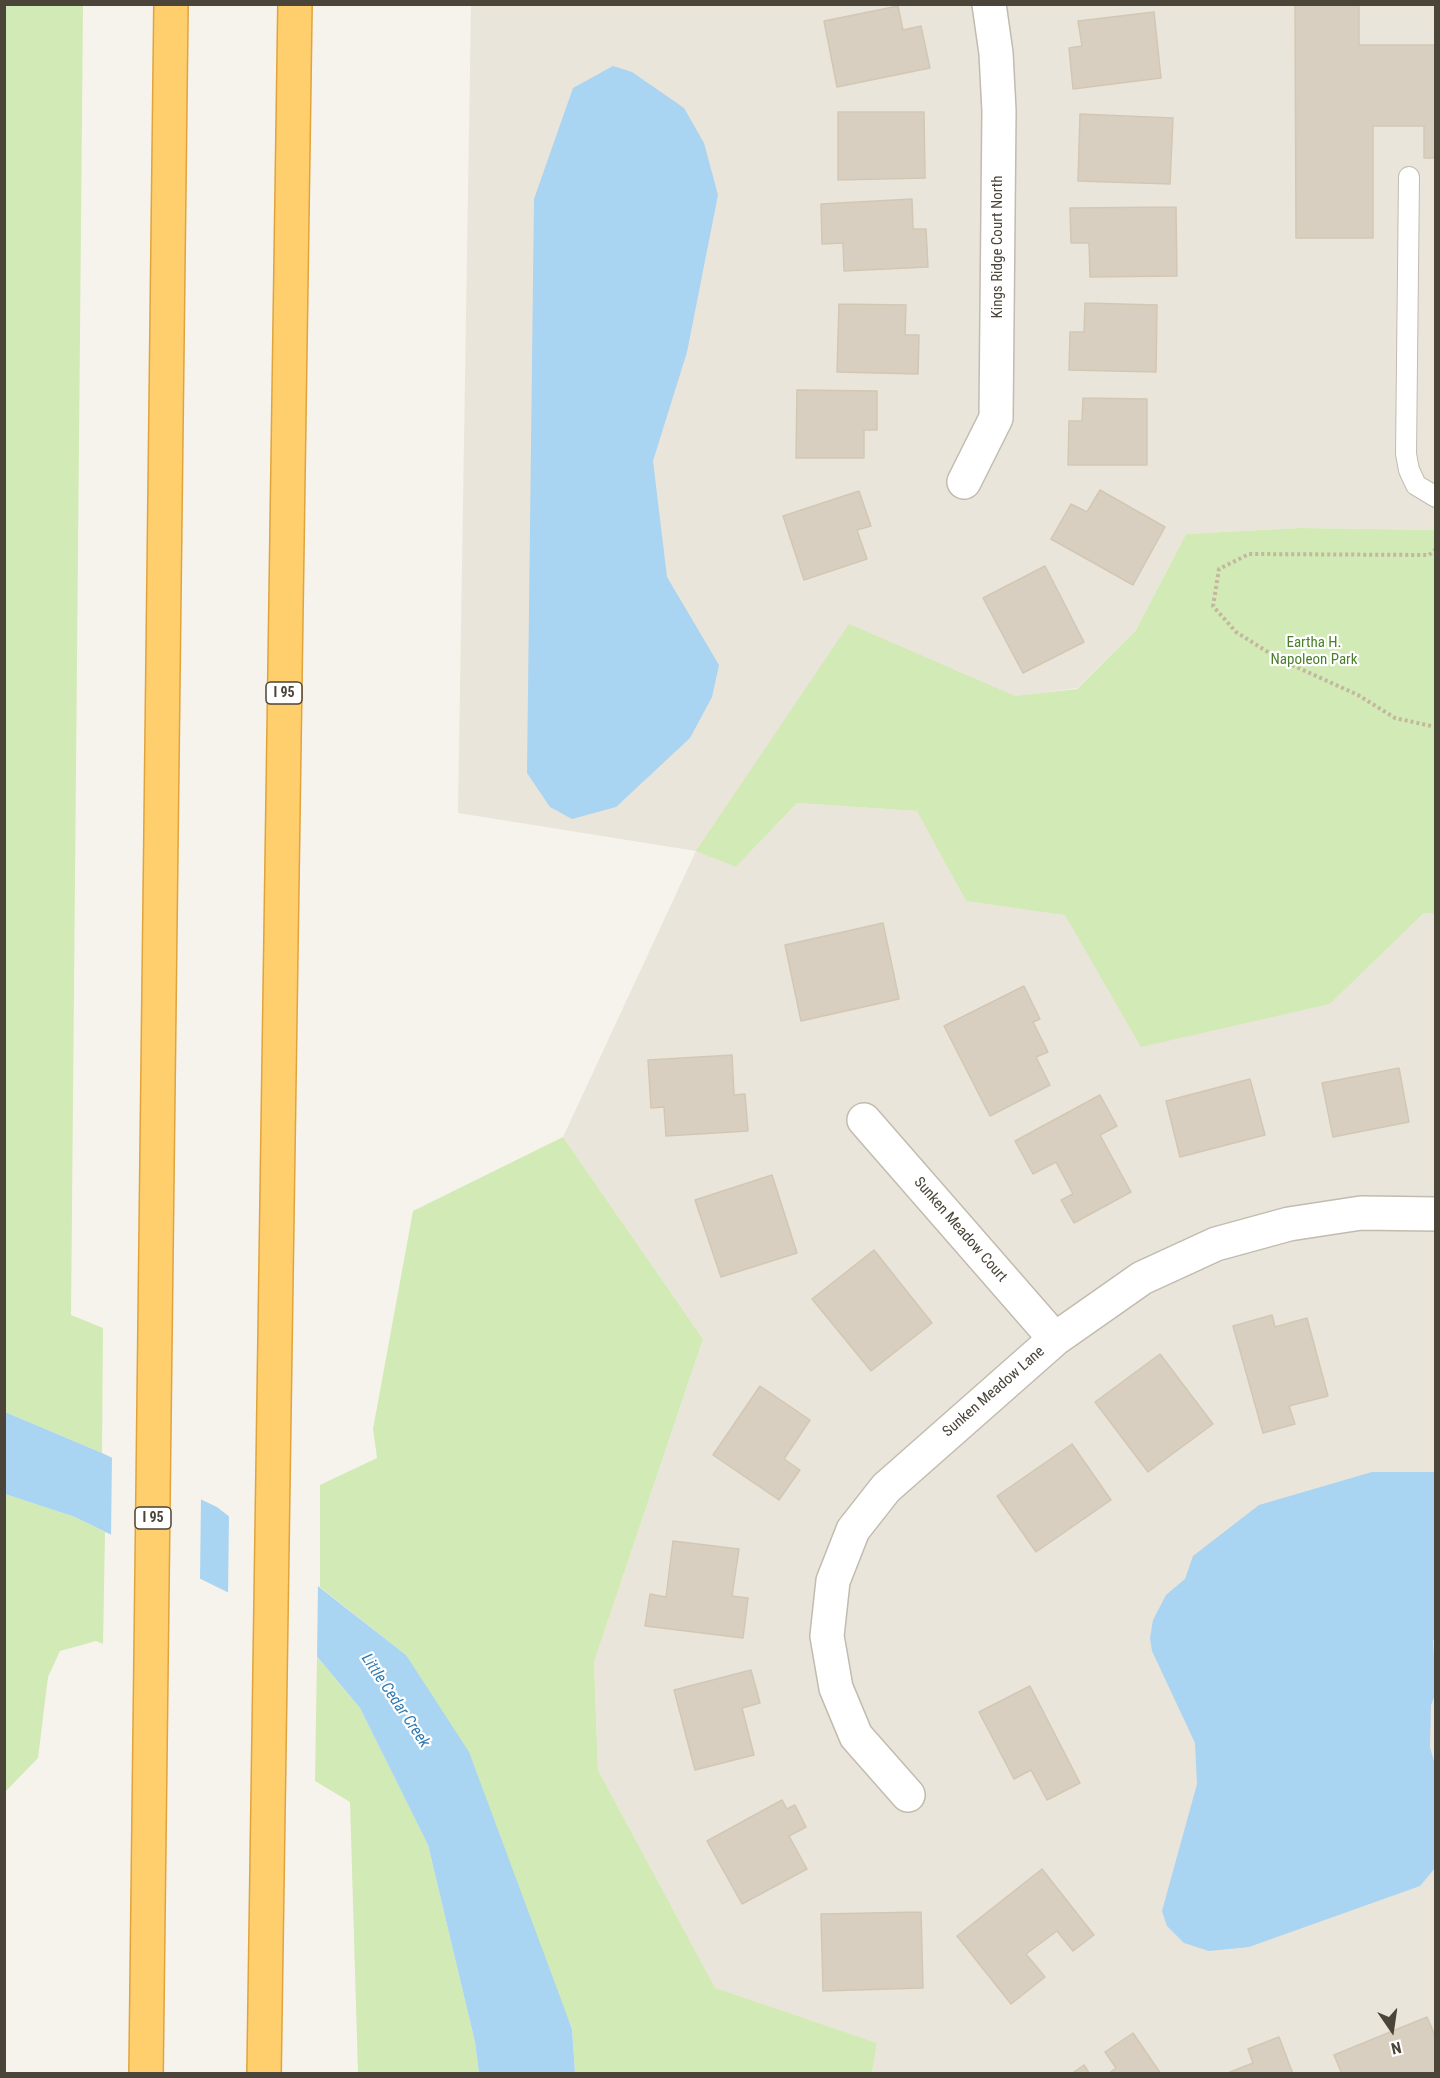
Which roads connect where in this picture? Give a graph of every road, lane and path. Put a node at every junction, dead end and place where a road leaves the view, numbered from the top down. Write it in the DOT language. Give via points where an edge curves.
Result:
graph roads {
  1 [pos="171,4"];
  2 [pos="295,4"];
  3 [pos="989,4"];
  4 [pos="1409,177"];
  5 [pos="964,482"];
  6 [pos="1436,497"];
  7 [pos="1436,549"];
  8 [pos="1436,727"];
  9 [pos="864,1120"];
  10 [pos="1436,1214"];
  11 [pos="1055,1339"];
  12 [pos="908,1795"];
  13 [pos="146,2073"];
  14 [pos="264,2073"];
  1 -- 13 [label="highway, I 95"];
  2 -- 14 [label="highway, I 95"];
  3 -- 5 [label="street, Kings Ridge Court North" via="999,111 996,418"];
  4 -- 6 [label="lane" via="1406,453 1416,485"];
  7 -- 8 [label="path" via="1429,555 1249,554 1219,569 1213,606 1236,632 1279,659 1358,695 1395,718"];
  9 -- 11 [label="street, Sunken Meadow Court"];
  10 -- 11 [label="street, Sunken Meadow Lane" via="1361,1214 1288,1224 1216,1244 1142,1278"];
  11 -- 12 [label="street, Sunken Meadow Lane" via="886,1488 853,1530 833,1581 827,1636 836,1688 856,1736"];
}
